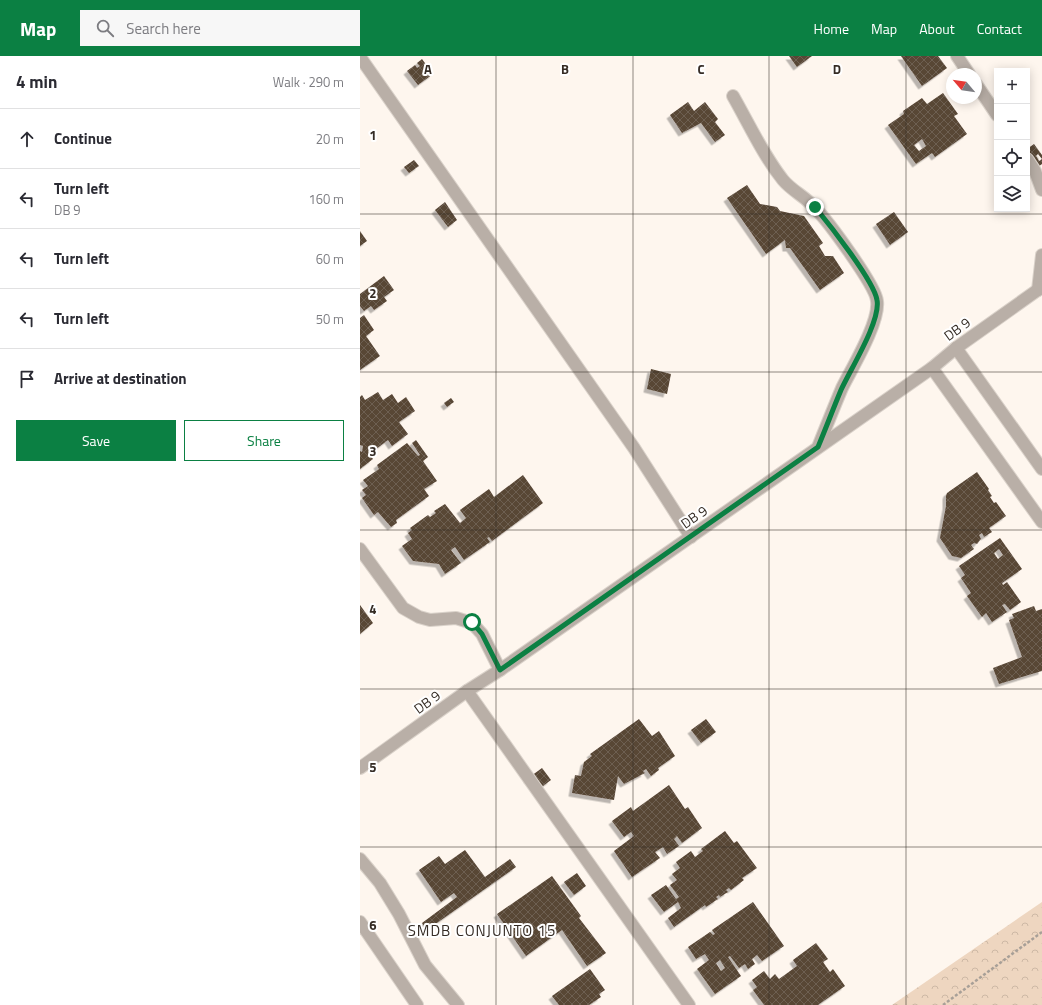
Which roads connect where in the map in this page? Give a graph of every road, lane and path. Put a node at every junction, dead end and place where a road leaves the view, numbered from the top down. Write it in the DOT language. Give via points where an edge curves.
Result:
graph roads {
  1 [pos="957,56"];
  2 [pos="360,57"];
  3 [pos="965,68"];
  4 [pos="982,93"];
  5 [pos="733,96"];
  6 [pos="994,111"];
  7 [pos="1030,164"];
  8 [pos="1042,190"];
  9 [pos="1042,255"];
  10 [pos="1040,288"];
  11 [pos="956,348"];
  12 [pos="932,368"];
  13 [pos="818,447"];
  14 [pos="1042,469"];
  15 [pos="1042,522"];
  16 [pos="691,537"];
  17 [pos="360,548"];
  18 [pos="500,670"];
  19 [pos="467,691"];
  20 [pos="360,768"];
  21 [pos="360,858"];
  22 [pos="360,922"];
  23 [pos="1042,932"];
  24 [pos="417,1005"];
  25 [pos="458,1005"];
  26 [pos="689,1005"];
  27 [pos="943,1005"];
  1 -- 3 [label="street"];
  2 -- 16 [label="street" via="634,448"];
  4 -- 6 [label="street"];
  5 -- 13 [label="street" via="774,168 828,223 866,277 878,301 871,328"];
  7 -- 8 [label="street"];
  9 -- 10 [label="street"];
  10 -- 11 [label="street, DB 9"];
  11 -- 12 [label="street, DB 9"];
  11 -- 14 [label="street"];
  12 -- 13 [label="street, DB 9"];
  12 -- 15 [label="street"];
  13 -- 16 [label="street, DB 9"];
  16 -- 18 [label="street, DB 9"];
  17 -- 18 [label="street" via="403,608 424,618 456,618 472,622 482,634"];
  18 -- 19 [label="street, DB 9"];
  19 -- 20 [label="street, DB 9"];
  19 -- 26 [label="street"];
  21 -- 25 [label="street" via="380,883 399,914 425,965"];
  22 -- 24 [label="street"];
  23 -- 27 [label="path"];
}
